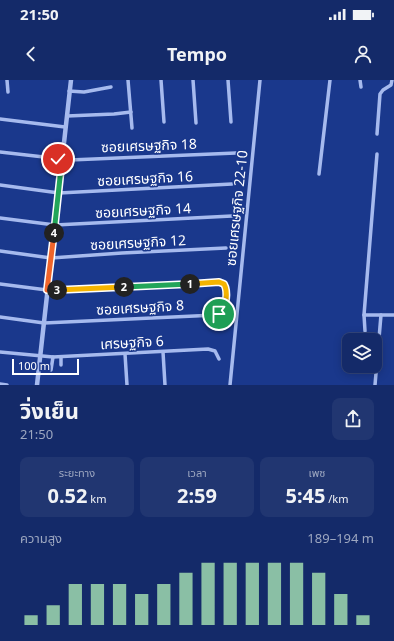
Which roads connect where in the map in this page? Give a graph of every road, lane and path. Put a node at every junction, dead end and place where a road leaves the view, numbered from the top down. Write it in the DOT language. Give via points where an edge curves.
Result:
graph roads {
  1 [pos="7,80"];
  2 [pos="71,80"];
  3 [pos="128,80"];
  4 [pos="162,80"];
  5 [pos="193,80"];
  6 [pos="228,80"];
  7 [pos="260,80"];
  8 [pos="330,80"];
  9 [pos="360,80"];
  10 [pos="392,80"];
  11 [pos="111,87"];
  12 [pos="360,87"];
  13 [pos="69,91"];
  14 [pos="8,92"];
  15 [pos="130,112"];
  16 [pos="67,116"];
  17 [pos="0,119"];
  18 [pos="164,122"];
  19 [pos="196,122"];
  20 [pos="231,122"];
  21 [pos="66,127"];
  22 [pos="132,128"];
  23 [pos="377,134"];
  24 [pos="0,152"];
  25 [pos="236,153"];
  26 [pos="378,154"];
  27 [pos="62,159"];
  28 [pos="320,174"];
  29 [pos="232,184"];
  30 [pos="0,185"];
  31 [pos="59,192"];
  32 [pos="232,216"];
  33 [pos="0,218"];
  34 [pos="55,225"];
  35 [pos="226,248"];
  36 [pos="0,251"];
  37 [pos="51,258"];
  38 [pos="0,284"];
  39 [pos="47,290"];
  40 [pos="364,315"];
  41 [pos="381,315"];
  42 [pos="394,315"];
  43 [pos="0,317"];
  44 [pos="44,323"];
  45 [pos="365,331"];
  46 [pos="0,352"];
  47 [pos="163,352"];
  48 [pos="125,354"];
  49 [pos="41,356"];
  50 [pos="53,357"];
  51 [pos="61,357"];
  52 [pos="219,360"];
  53 [pos="61,365"];
  54 [pos="51,370"];
  55 [pos="0,384"];
  56 [pos="7,385"];
  57 [pos="37,385"];
  58 [pos="127,385"];
  59 [pos="165,385"];
  60 [pos="230,385"];
  61 [pos="376,385"];
  1 -- 14 [label="street"];
  2 -- 13 [label="street"];
  3 -- 15 [label="street"];
  4 -- 18 [label="street"];
  5 -- 19 [label="street"];
  6 -- 20 [label="street"];
  7 -- 60 [label="street, ซอยเศรษฐกิจ 22-10"];
  8 -- 28 [label="street"];
  9 -- 12 [label="street"];
  10 -- 23 [label="street" via="391,85 380,94"];
  11 -- 13 [label="street" via="84,92"];
  13 -- 16 [label="street"];
  15 -- 16 [label="street"];
  15 -- 22 [label="street"];
  16 -- 21 [label="street"];
  17 -- 21 [label="street"];
  21 -- 27 [label="street"];
  24 -- 27 [label="street, ซอยเศรษฐกิจ 18"];
  25 -- 27 [label="street, ซอยเศรษฐกิจ 18"];
  26 -- 40 [label="street"];
  27 -- 31 [label="street"];
  29 -- 31 [label="street, ซอยเศรษฐกิจ 16"];
  30 -- 31 [label="street, ซอยเศรษฐกิจ 16"];
  31 -- 34 [label="street"];
  32 -- 34 [label="street, ซอยเศรษฐกิจ 14"];
  33 -- 34 [label="street, ซอยเศรษฐกิจ 14"];
  34 -- 37 [label="street"];
  35 -- 37 [label="street, ซอยเศรษฐกิจ 12"];
  36 -- 37 [label="street, ซอยเศรษฐกิจ 12"];
  37 -- 39 [label="street"];
  38 -- 39 [label="street"];
  39 -- 44 [label="street"];
  39 -- 44 [label="street, ซอยเศรษฐกิจ 8" via="222,282 225,285 225,298 222,313 216,315"];
  40 -- 41 [label="street"];
  40 -- 45 [label="street"];
  41 -- 42 [label="street"];
  41 -- 61 [label="street"];
  43 -- 44 [label="street"];
  44 -- 49 [label="street"];
  46 -- 49 [label="street, เศรษฐกิจ 6"];
  47 -- 48 [label="street, เศรษฐกิจ 6"];
  47 -- 52 [label="street, เศรษฐกิจ 6" via="213,349 217,352"];
  47 -- 59 [label="street"];
  48 -- 51 [label="street, เศรษฐกิจ 6"];
  48 -- 58 [label="street"];
  49 -- 50 [label="street, เศรษฐกิจ 6"];
  49 -- 57 [label="street"];
  50 -- 51 [label="street, เศรษฐกิจ 6"];
  50 -- 54 [label="street"];
  51 -- 53 [label="street"];
  55 -- 56 [label="street"];
}
